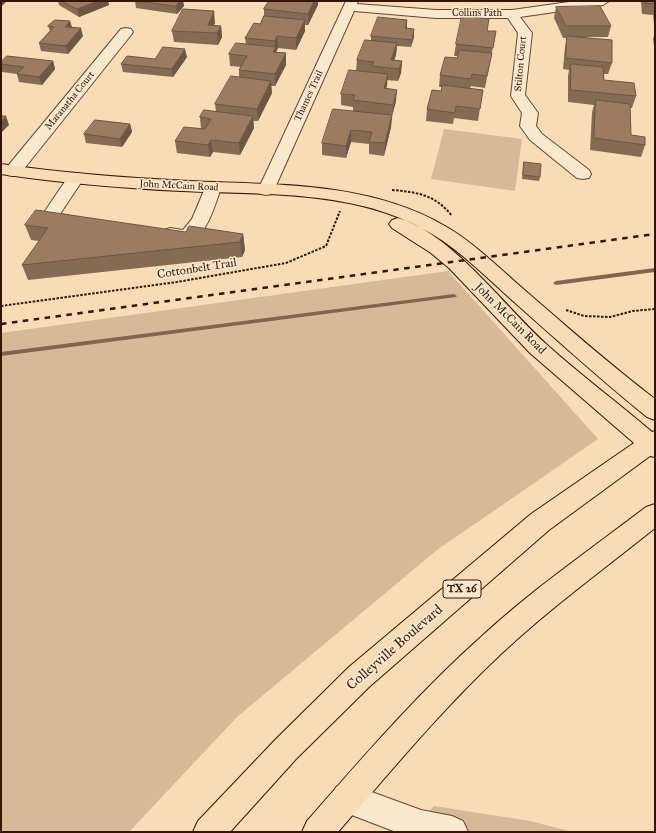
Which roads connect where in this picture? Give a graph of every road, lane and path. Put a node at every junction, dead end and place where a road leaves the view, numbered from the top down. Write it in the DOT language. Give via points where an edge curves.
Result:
graph roads {
  1 [pos="603,1"];
  2 [pos="351,4"];
  3 [pos="512,14"];
  4 [pos="126,32"];
  5 [pos="7,170"];
  6 [pos="583,174"];
  7 [pos="76,178"];
  8 [pos="213,188"];
  9 [pos="266,190"];
  10 [pos="351,200"];
  11 [pos="87,223"];
  12 [pos="156,232"];
  13 [pos="1,306"];
  14 [pos="655,411"];
  15 [pos="653,444"];
  16 [pos="655,514"];
  17 [pos="347,798"];
  18 [pos="209,832"];
  19 [pos="318,832"];
  20 [pos="452,832"];
  1 -- 3 [label="street, Collins Path"];
  2 -- 3 [label="street, Collins Path" via="436,14"];
  2 -- 9 [label="street, Thames Trail"];
  3 -- 6 [label="street, Stilton Court" via="525,33 518,96 528,108 528,126 536,137"];
  4 -- 5 [label="street, Maranatha Court"];
  5 -- 7 [label="main road, John McCain Road"];
  7 -- 8 [label="main road, John McCain Road"];
  7 -- 11 [label="street" via="48,218"];
  8 -- 9 [label="main road, John McCain Road"];
  8 -- 12 [label="street" via="200,221 187,236"];
  9 -- 10 [label="main road, John McCain Road" via="308,192"];
  10 -- 13 [label="path, Cottonbelt Trail" via="326,246 286,263 177,282"];
  10 -- 14 [label="main road, John McCain Road" via="381,204 439,230 479,260 616,381"];
  10 -- 15 [label="main road, John McCain Road" via="416,234 453,261 537,349"];
  15 -- 18 [label="main road, Colleyville Boulevard / TX 26" via="540,522 359,677 286,749"];
  16 -- 17 [label="main road" via="567,580 492,644 420,717"];
  17 -- 19 [label="main road"];
  17 -- 20 [label="street" via="421,826"];
}
